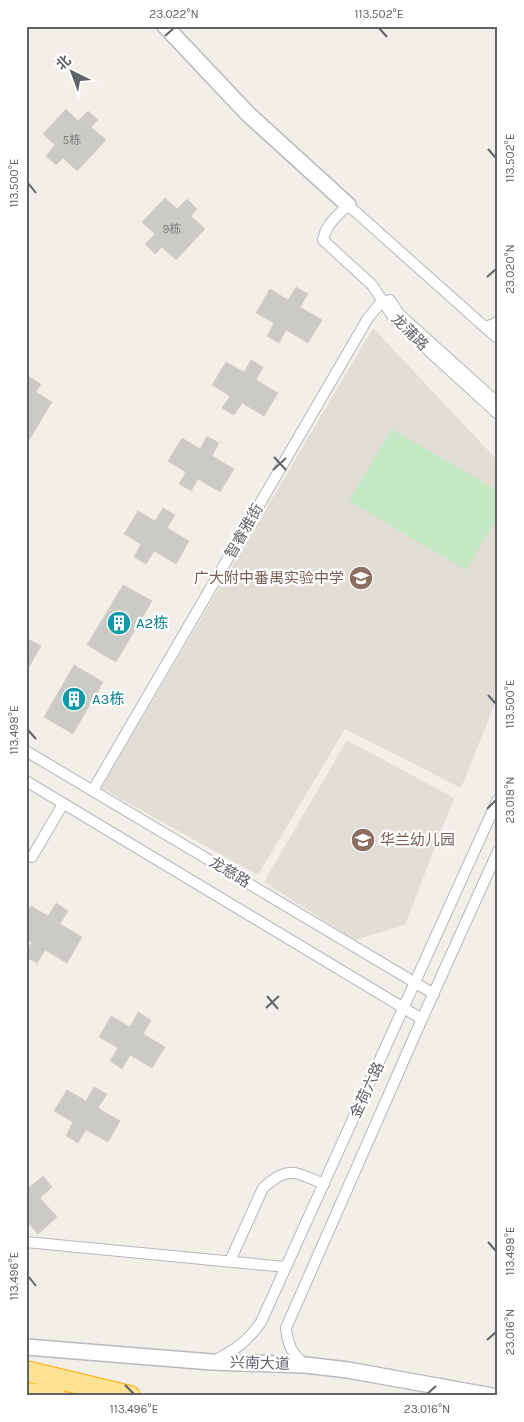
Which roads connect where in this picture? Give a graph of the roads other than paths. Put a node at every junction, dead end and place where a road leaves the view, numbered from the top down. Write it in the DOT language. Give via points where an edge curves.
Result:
graph roads {
  1 [pos="165,26"];
  2 [pos="353,209"];
  3 [pos="329,240"];
  4 [pos="383,300"];
  5 [pos="498,320"];
  6 [pos="485,327"];
  7 [pos="496,337"];
  8 [pos="498,402"];
  9 [pos="498,414"];
  10 [pos="26,750"];
  11 [pos="26,781"];
  12 [pos="93,790"];
  13 [pos="498,799"];
  14 [pos="64,804"];
  15 [pos="498,852"];
  16 [pos="32,857"];
  17 [pos="415,983"];
  18 [pos="434,994"];
  19 [pos="404,1009"];
  20 [pos="422,1019"];
  21 [pos="324,1184"];
  22 [pos="26,1242"];
  23 [pos="230,1261"];
  24 [pos="286,1267"];
  25 [pos="26,1347"];
  26 [pos="212,1362"];
  27 [pos="305,1365"];
  28 [pos="26,1372"];
  29 [pos="26,1393"];
  30 [pos="56,1396"];
  31 [pos="130,1396"];
  32 [pos="492,1396"];
  1 -- 2 [label="main road" via="248,114"];
  2 -- 3 [label="street" via="328,225 323,240"];
  2 -- 6 [label="street"];
  3 -- 4 [label="street, 龙蒲路"];
  3 -- 8 [label="street, 龙蒲路" via="377,283 400,315"];
  4 -- 9 [label="street, 龙蒲路" via="395,320"];
  4 -- 12 [label="street, 智睿雅街" via="368,318"];
  5 -- 6 [label="street"];
  6 -- 7 [label="street"];
  10 -- 12 [label="street, 龙慈路"];
  11 -- 14 [label="street, 龙慈路"];
  12 -- 17 [label="street, 龙慈路"];
  13 -- 17 [label="street, 金荷六路"];
  14 -- 16 [label="street"];
  14 -- 19 [label="street, 龙慈路"];
  15 -- 18 [label="street, 金荷六路"];
  17 -- 18 [label="street, 龙慈路"];
  17 -- 19 [label="street, 金荷六路"];
  18 -- 20 [label="street, 金荷六路"];
  19 -- 20 [label="street, 龙慈路"];
  19 -- 21 [label="street, 金荷六路"];
  20 -- 27 [label="street, 金荷六路" via="286,1328 293,1353"];
  21 -- 23 [label="street" via="296,1172 282,1173 272,1180 263,1188"];
  21 -- 24 [label="street, 金荷六路"];
  22 -- 23 [label="street"];
  23 -- 24 [label="street"];
  24 -- 26 [label="street, 金荷六路" via="261,1322 252,1334 232,1352"];
  25 -- 26 [label="main road, 兴南大道"];
  26 -- 27 [label="main road, 兴南大道"];
  27 -- 32 [label="main road, 兴南大道"];
  28 -- 31 [label="highway"];
  29 -- 30 [label="highway"];
}
